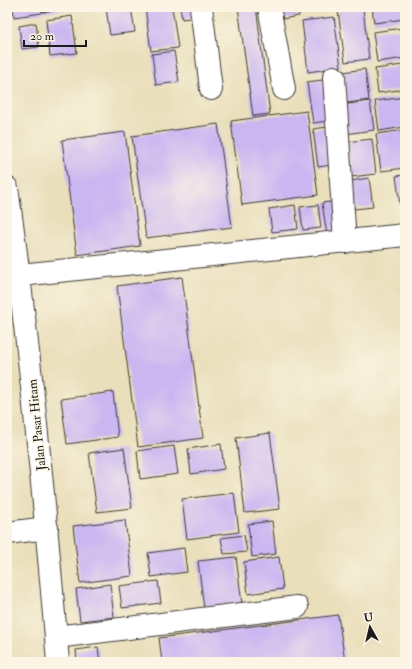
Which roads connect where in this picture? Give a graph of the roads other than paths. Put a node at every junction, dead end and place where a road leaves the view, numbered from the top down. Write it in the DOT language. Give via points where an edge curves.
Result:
graph roads {
  1 [pos="201,7"];
  2 [pos="269,7"];
  3 [pos="334,77"];
  4 [pos="211,88"];
  5 [pos="284,89"];
  6 [pos="7,188"];
  7 [pos="405,235"];
  8 [pos="345,242"];
  9 [pos="20,275"];
  10 [pos="47,528"];
  11 [pos="7,533"];
  12 [pos="297,607"];
  13 [pos="56,637"];
  14 [pos="58,662"];
  1 -- 4 [label="street"];
  2 -- 5 [label="street"];
  3 -- 8 [label="street"];
  6 -- 9 [label="street, Jalan Pasar Hitam"];
  7 -- 8 [label="street"];
  8 -- 9 [label="street"];
  9 -- 10 [label="street, Jalan Pasar Hitam"];
  10 -- 11 [label="street"];
  10 -- 13 [label="street, Jalan Pasar Hitam"];
  12 -- 13 [label="street"];
  13 -- 14 [label="street, Jalan Pasar Hitam"];
}
